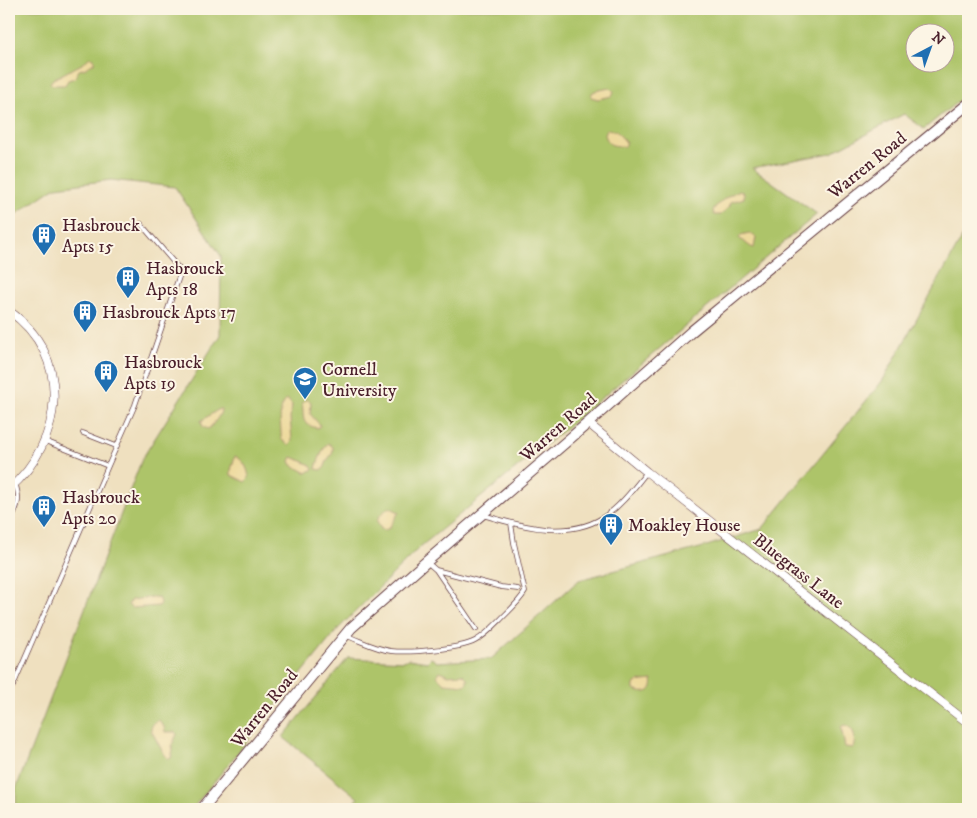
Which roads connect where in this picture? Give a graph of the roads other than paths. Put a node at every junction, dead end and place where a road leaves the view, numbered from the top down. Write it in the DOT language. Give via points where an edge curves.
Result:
graph roads {
  1 [pos="968,104"];
  2 [pos="141,224"];
  3 [pos="9,311"];
  4 [pos="588,424"];
  5 [pos="83,433"];
  6 [pos="45,441"];
  7 [pos="116,446"];
  8 [pos="108,466"];
  9 [pos="647,472"];
  10 [pos="12,486"];
  11 [pos="481,514"];
  12 [pos="511,523"];
  13 [pos="9,526"];
  14 [pos="426,562"];
  15 [pos="436,570"];
  16 [pos="518,589"];
  17 [pos="476,630"];
  18 [pos="345,635"];
  19 [pos="9,685"];
  20 [pos="968,723"];
  21 [pos="202,809"];
  1 -- 4 [label="street, Warren Road" via="700,325"];
  2 -- 7 [label="lane" via="181,271 135,405"];
  3 -- 6 [label="street" via="37,340 50,366 53,416"];
  4 -- 9 [label="street, Bluegrass Lane"];
  4 -- 11 [label="street, Warren Road"];
  5 -- 7 [label="lane"];
  6 -- 8 [label="lane"];
  6 -- 10 [label="street" via="30,468"];
  7 -- 8 [label="lane"];
  8 -- 19 [label="lane" via="13,686"];
  9 -- 12 [label="lane" via="609,514 578,529 548,529"];
  9 -- 20 [label="street, Bluegrass Lane"];
  10 -- 13 [label="lane" via="20,495"];
  11 -- 12 [label="lane"];
  11 -- 14 [label="street, Warren Road"];
  12 -- 18 [label="lane" via="525,592 477,640 451,648 398,651"];
  14 -- 15 [label="lane"];
  14 -- 18 [label="street, Warren Road"];
  15 -- 16 [label="lane"];
  15 -- 17 [label="lane"];
  18 -- 21 [label="street, Warren Road"];
}
